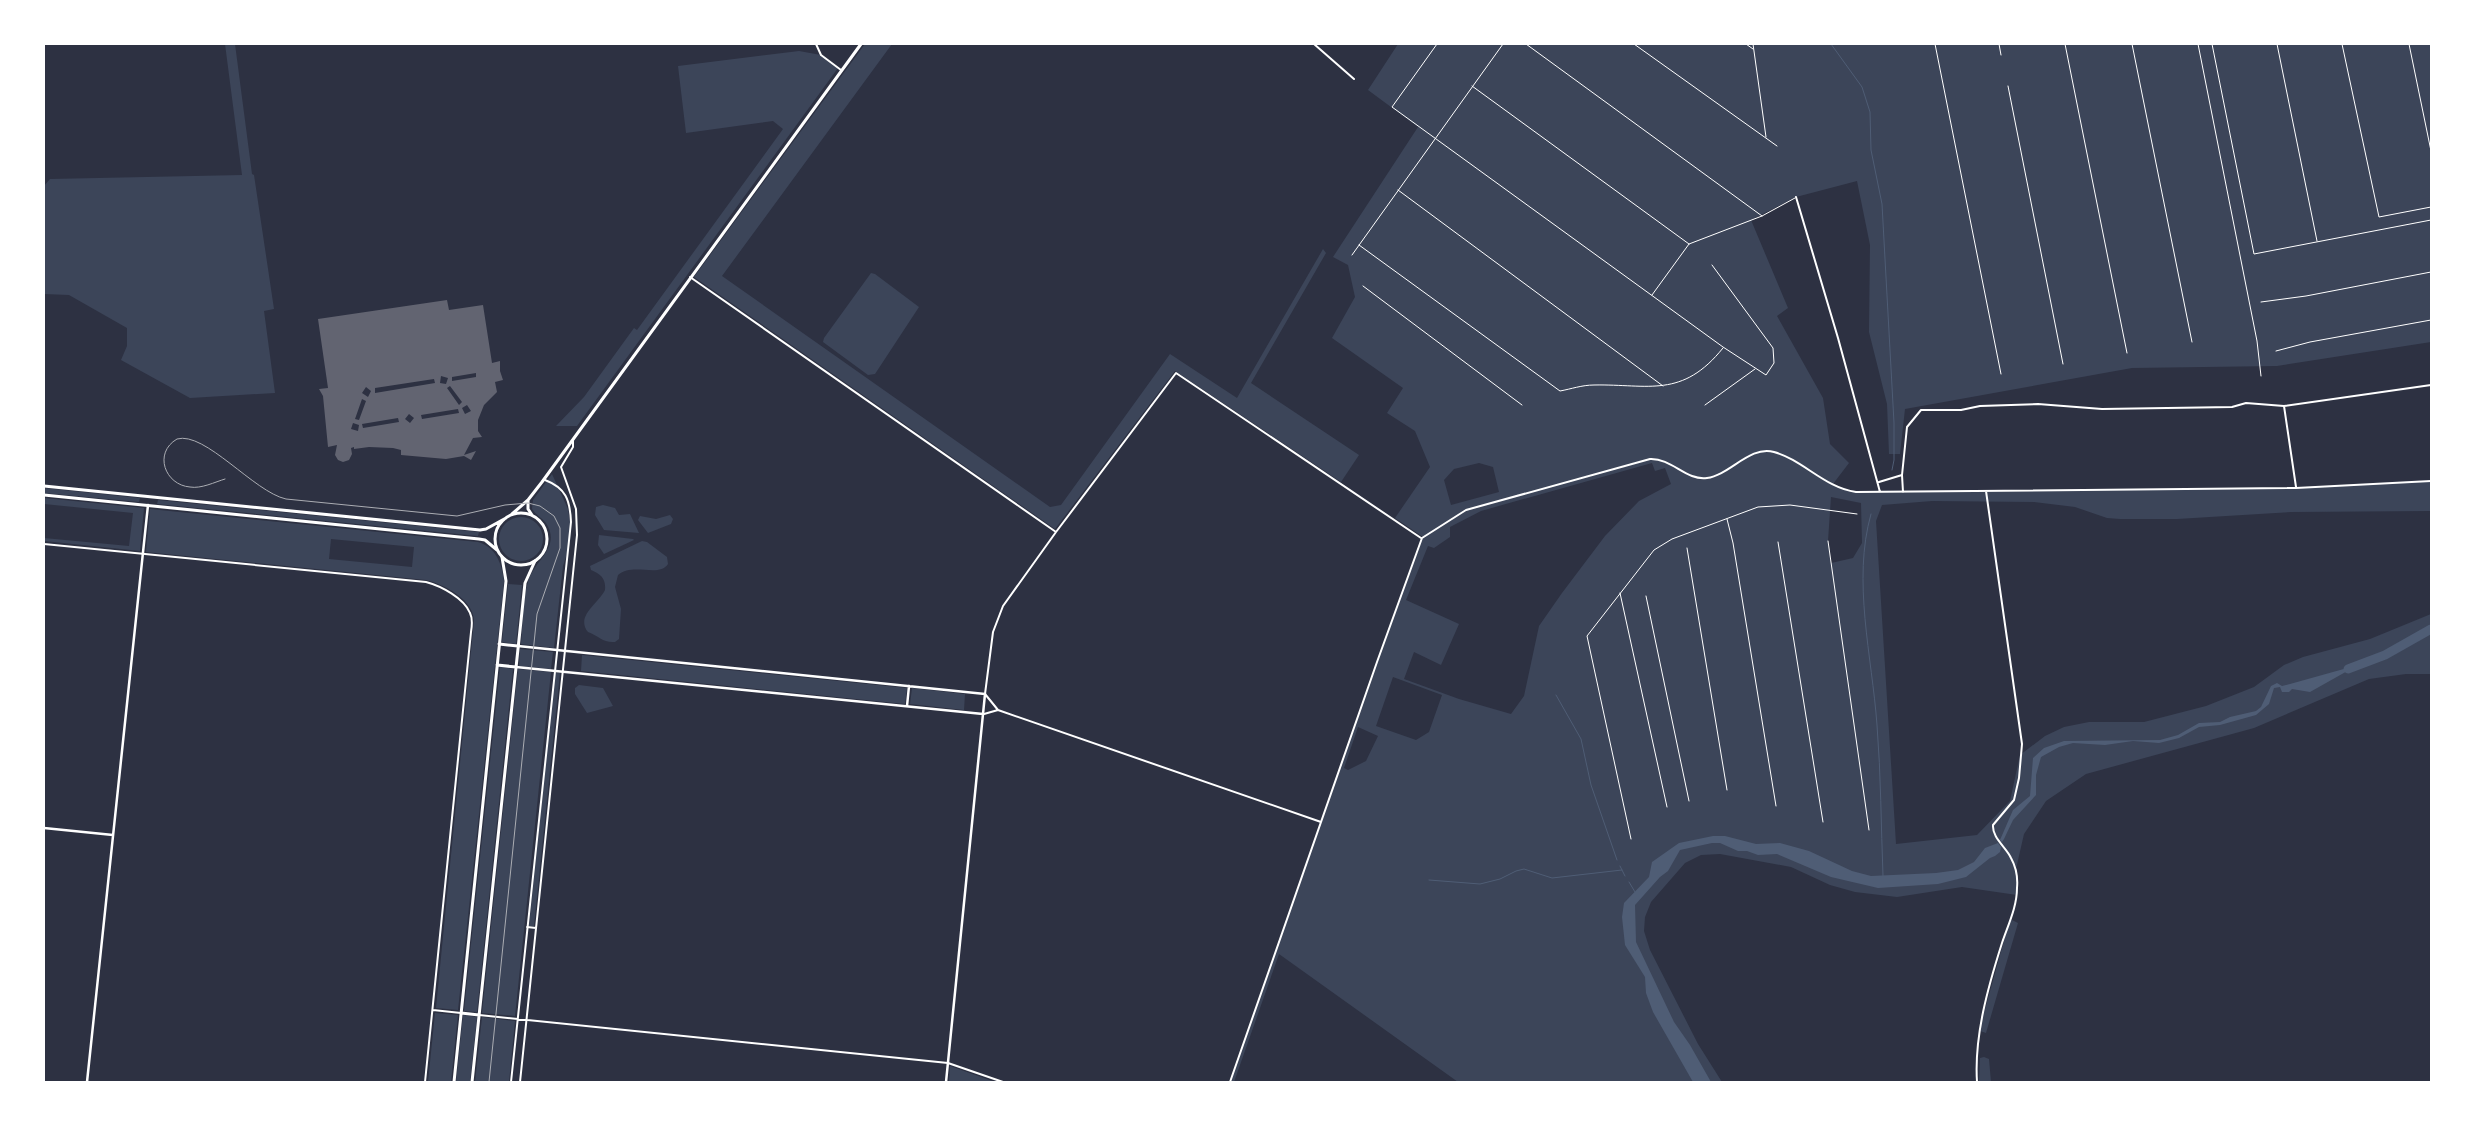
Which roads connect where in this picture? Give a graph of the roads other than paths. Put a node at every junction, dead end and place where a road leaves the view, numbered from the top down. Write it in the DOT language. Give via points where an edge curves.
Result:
graph roads {
  1 [pos="816,44"];
  2 [pos="861,44"];
  3 [pos="1314,44"];
  4 [pos="1437,44"];
  5 [pos="1503,44"];
  6 [pos="1526,44"];
  7 [pos="1634,44"];
  8 [pos="1746,44"];
  9 [pos="1753,44"];
  10 [pos="1935,44"];
  11 [pos="1999,44"];
  12 [pos="2065,44"];
  13 [pos="2132,44"];
  14 [pos="2198,44"];
  15 [pos="2212,44"];
  16 [pos="2277,44"];
  17 [pos="2342,44"];
  18 [pos="2409,44"];
  19 [pos="1754,50"];
  20 [pos="2001,54"];
  21 [pos="842,70"];
  22 [pos="1354,79"];
  23 [pos="1472,86"];
  24 [pos="2008,86"];
  25 [pos="1435,138"];
  26 [pos="1766,138"];
  27 [pos="1777,146"];
  28 [pos="2431,151"];
  29 [pos="1398,190"];
  30 [pos="1796,197"];
  31 [pos="2431,207"];
  32 [pos="1762,216"];
  33 [pos="2431,220"];
  34 [pos="2318,242"];
  35 [pos="1689,244"];
  36 [pos="1359,245"];
  37 [pos="1352,256"];
  38 [pos="1712,265"];
  39 [pos="2431,272"];
  40 [pos="690,277"];
  41 [pos="1363,286"];
  42 [pos="1652,295"];
  43 [pos="2261,302"];
  44 [pos="2431,320"];
  45 [pos="2192,342"];
  46 [pos="1723,347"];
  47 [pos="2276,351"];
  48 [pos="2127,353"];
  49 [pos="2063,364"];
  50 [pos="1756,369"];
  51 [pos="2001,374"];
  52 [pos="2261,376"];
  53 [pos="2431,385"];
  54 [pos="1664,386"];
  55 [pos="1522,404"];
  56 [pos="1705,406"];
  57 [pos="2284,406"];
  58 [pos="574,438"];
  59 [pos="1902,475"];
  60 [pos="544,479"];
  61 [pos="2431,481"];
  62 [pos="1879,482"];
  63 [pos="44,486"];
  64 [pos="2296,488"];
  65 [pos="1986,491"];
  66 [pos="1880,492"];
  67 [pos="1903,492"];
  68 [pos="44,495"];
  69 [pos="149,496"];
  70 [pos="528,500"];
  71 [pos="148,505"];
  72 [pos="512,514"];
  73 [pos="1857,514"];
  74 [pos="534,517"];
  75 [pos="506,518"];
  76 [pos="1727,519"];
  77 [pos="1056,532"];
  78 [pos="1422,538"];
  79 [pos="1828,541"];
  80 [pos="1778,542"];
  81 [pos="44,544"];
  82 [pos="1687,548"];
  83 [pos="497,550"];
  84 [pos="143,554"];
  85 [pos="502,557"];
  86 [pos="535,561"];
  87 [pos="1620,593"];
  88 [pos="1646,596"];
  89 [pos="499,644"];
  90 [pos="518,646"];
  91 [pos="556,650"];
  92 [pos="564,651"];
  93 [pos="497,665"];
  94 [pos="516,667"];
  95 [pos="554,671"];
  96 [pos="562,672"];
  97 [pos="909,686"];
  98 [pos="986,694"];
  99 [pos="907,706"];
  100 [pos="998,710"];
  101 [pos="983,714"];
  102 [pos="1728,790"];
  103 [pos="1690,801"];
  104 [pos="1776,806"];
  105 [pos="1667,807"];
  106 [pos="1321,822"];
  107 [pos="1823,822"];
  108 [pos="44,828"];
  109 [pos="1870,830"];
  110 [pos="113,836"];
  111 [pos="1631,839"];
  112 [pos="527,927"];
  113 [pos="536,928"];
  114 [pos="432,1010"];
  115 [pos="461,1013"];
  116 [pos="480,1015"];
  117 [pos="518,1019"];
  118 [pos="526,1020"];
  119 [pos="948,1063"];
  120 [pos="87,1082"];
  121 [pos="425,1082"];
  122 [pos="454,1082"];
  123 [pos="472,1082"];
  124 [pos="511,1082"];
  125 [pos="520,1082"];
  126 [pos="946,1082"];
  127 [pos="1003,1082"];
  128 [pos="1230,1082"];
  129 [pos="1977,1082"];
  1 -- 21 [label="street" via="820,55"];
  2 -- 21 [label="main road"];
  3 -- 22 [label="street"];
  4 -- 25 [label="lane" via="1392,107"];
  5 -- 23 [label="lane"];
  6 -- 32 [label="lane"];
  7 -- 26 [label="lane"];
  8 -- 19 [label="lane"];
  9 -- 19 [label="lane"];
  10 -- 51 [label="lane"];
  11 -- 20 [label="lane"];
  12 -- 48 [label="lane"];
  13 -- 45 [label="lane"];
  14 -- 52 [label="lane" via="2257,341"];
  15 -- 34 [label="lane" via="2254,254"];
  16 -- 34 [label="lane"];
  17 -- 31 [label="lane" via="2379,217"];
  18 -- 28 [label="lane"];
  19 -- 26 [label="lane"];
  21 -- 40 [label="main road"];
  23 -- 25 [label="lane"];
  23 -- 35 [label="lane"];
  24 -- 49 [label="lane"];
  25 -- 29 [label="lane"];
  25 -- 42 [label="lane"];
  26 -- 27 [label="lane"];
  29 -- 36 [label="lane"];
  29 -- 54 [label="lane"];
  30 -- 32 [label="lane"];
  30 -- 62 [label="street"];
  32 -- 35 [label="lane"];
  33 -- 34 [label="lane"];
  35 -- 42 [label="lane"];
  36 -- 37 [label="lane"];
  36 -- 54 [label="lane" via="1560,391 1594,385"];
  38 -- 50 [label="lane" via="1773,348 1774,363 1766,375"];
  39 -- 43 [label="lane"];
  40 -- 58 [label="main road"];
  40 -- 77 [label="street"];
  41 -- 55 [label="lane"];
  42 -- 46 [label="lane"];
  44 -- 47 [label="lane"];
  46 -- 50 [label="lane"];
  46 -- 54 [label="lane" via="1696,373"];
  50 -- 56 [label="lane"];
  53 -- 57 [label="street"];
  57 -- 59 [label="street" via="2246,403 2232,408 2102,409 2038,404 1921,410 1907,428"];
  57 -- 64 [label="street"];
  58 -- 60 [label="main road"];
  58 -- 92 [label="street" via="573,447 561,467 578,520"];
  59 -- 62 [label="street"];
  59 -- 67 [label="street"];
  60 -- 70 [label="main road"];
  60 -- 91 [label="street" via="565,493 570,513"];
  61 -- 64 [label="street"];
  62 -- 66 [label="street"];
  63 -- 69 [label="main road"];
  64 -- 65 [label="street"];
  65 -- 67 [label="street"];
  65 -- 129 [label="street" via="2022,744 2017,790 2010,806 1994,825 1994,832 2016,869 2017,895 1982,1020"];
  66 -- 67 [label="street"];
  66 -- 78 [label="street" via="1844,490 1768,451 1758,452 1707,478 1695,477 1669,462 1650,460 1466,510"];
  68 -- 71 [label="main road"];
  69 -- 71 [label="main road"];
  69 -- 75 [label="main road" via="480,530"];
  70 -- 72 [label="main road"];
  70 -- 74 [label="main road" via="528,509"];
  71 -- 83 [label="main road" via="479,539"];
  71 -- 84 [label="street"];
  72 -- 74 [label="main road" via="524,513"];
  72 -- 75 [label="main road"];
  73 -- 76 [label="lane" via="1790,505 1758,507"];
  74 -- 86 [label="main road" via="543,525 547,539 544,552"];
  75 -- 83 [label="main road" via="496,532"];
  76 -- 87 [label="lane" via="1672,539 1654,550"];
  76 -- 104 [label="lane"];
  77 -- 78 [label="street" via="1176,374"];
  77 -- 98 [label="street" via="1000,611 993,632"];
  78 -- 106 [label="street"];
  79 -- 109 [label="lane"];
  80 -- 107 [label="lane"];
  81 -- 84 [label="street"];
  82 -- 102 [label="lane"];
  83 -- 85 [label="main road"];
  84 -- 110 [label="street"];
  84 -- 114 [label="street" via="426,582 440,587 468,609 472,617 471,632"];
  85 -- 86 [label="main road" via="518,566"];
  85 -- 89 [label="main road" via="506,577"];
  86 -- 90 [label="main road" via="525,583"];
  87 -- 105 [label="lane"];
  87 -- 111 [label="lane" via="1587,636"];
  88 -- 103 [label="lane"];
  89 -- 90 [label="main road"];
  89 -- 93 [label="main road"];
  90 -- 91 [label="street"];
  90 -- 94 [label="main road"];
  91 -- 92 [label="street"];
  91 -- 95 [label="street"];
  92 -- 96 [label="street"];
  92 -- 97 [label="street"];
  93 -- 94 [label="main road"];
  93 -- 115 [label="main road"];
  94 -- 95 [label="street"];
  94 -- 116 [label="main road"];
  95 -- 96 [label="street"];
  95 -- 112 [label="street"];
  96 -- 99 [label="street"];
  96 -- 113 [label="street"];
  97 -- 98 [label="street"];
  97 -- 99 [label="street"];
  98 -- 100 [label="street"];
  98 -- 101 [label="street"];
  99 -- 101 [label="street"];
  100 -- 101 [label="street"];
  100 -- 106 [label="street"];
  101 -- 119 [label="street"];
  106 -- 128 [label="street"];
  108 -- 110 [label="street"];
  110 -- 120 [label="street"];
  112 -- 113 [label="street"];
  112 -- 117 [label="street"];
  113 -- 118 [label="street"];
  114 -- 115 [label="street"];
  114 -- 121 [label="street"];
  115 -- 116 [label="main road"];
  115 -- 122 [label="main road"];
  116 -- 117 [label="street"];
  116 -- 123 [label="main road"];
  117 -- 118 [label="street"];
  117 -- 124 [label="street"];
  118 -- 119 [label="street"];
  118 -- 125 [label="street"];
  119 -- 126 [label="street"];
  119 -- 127 [label="street"];
}
